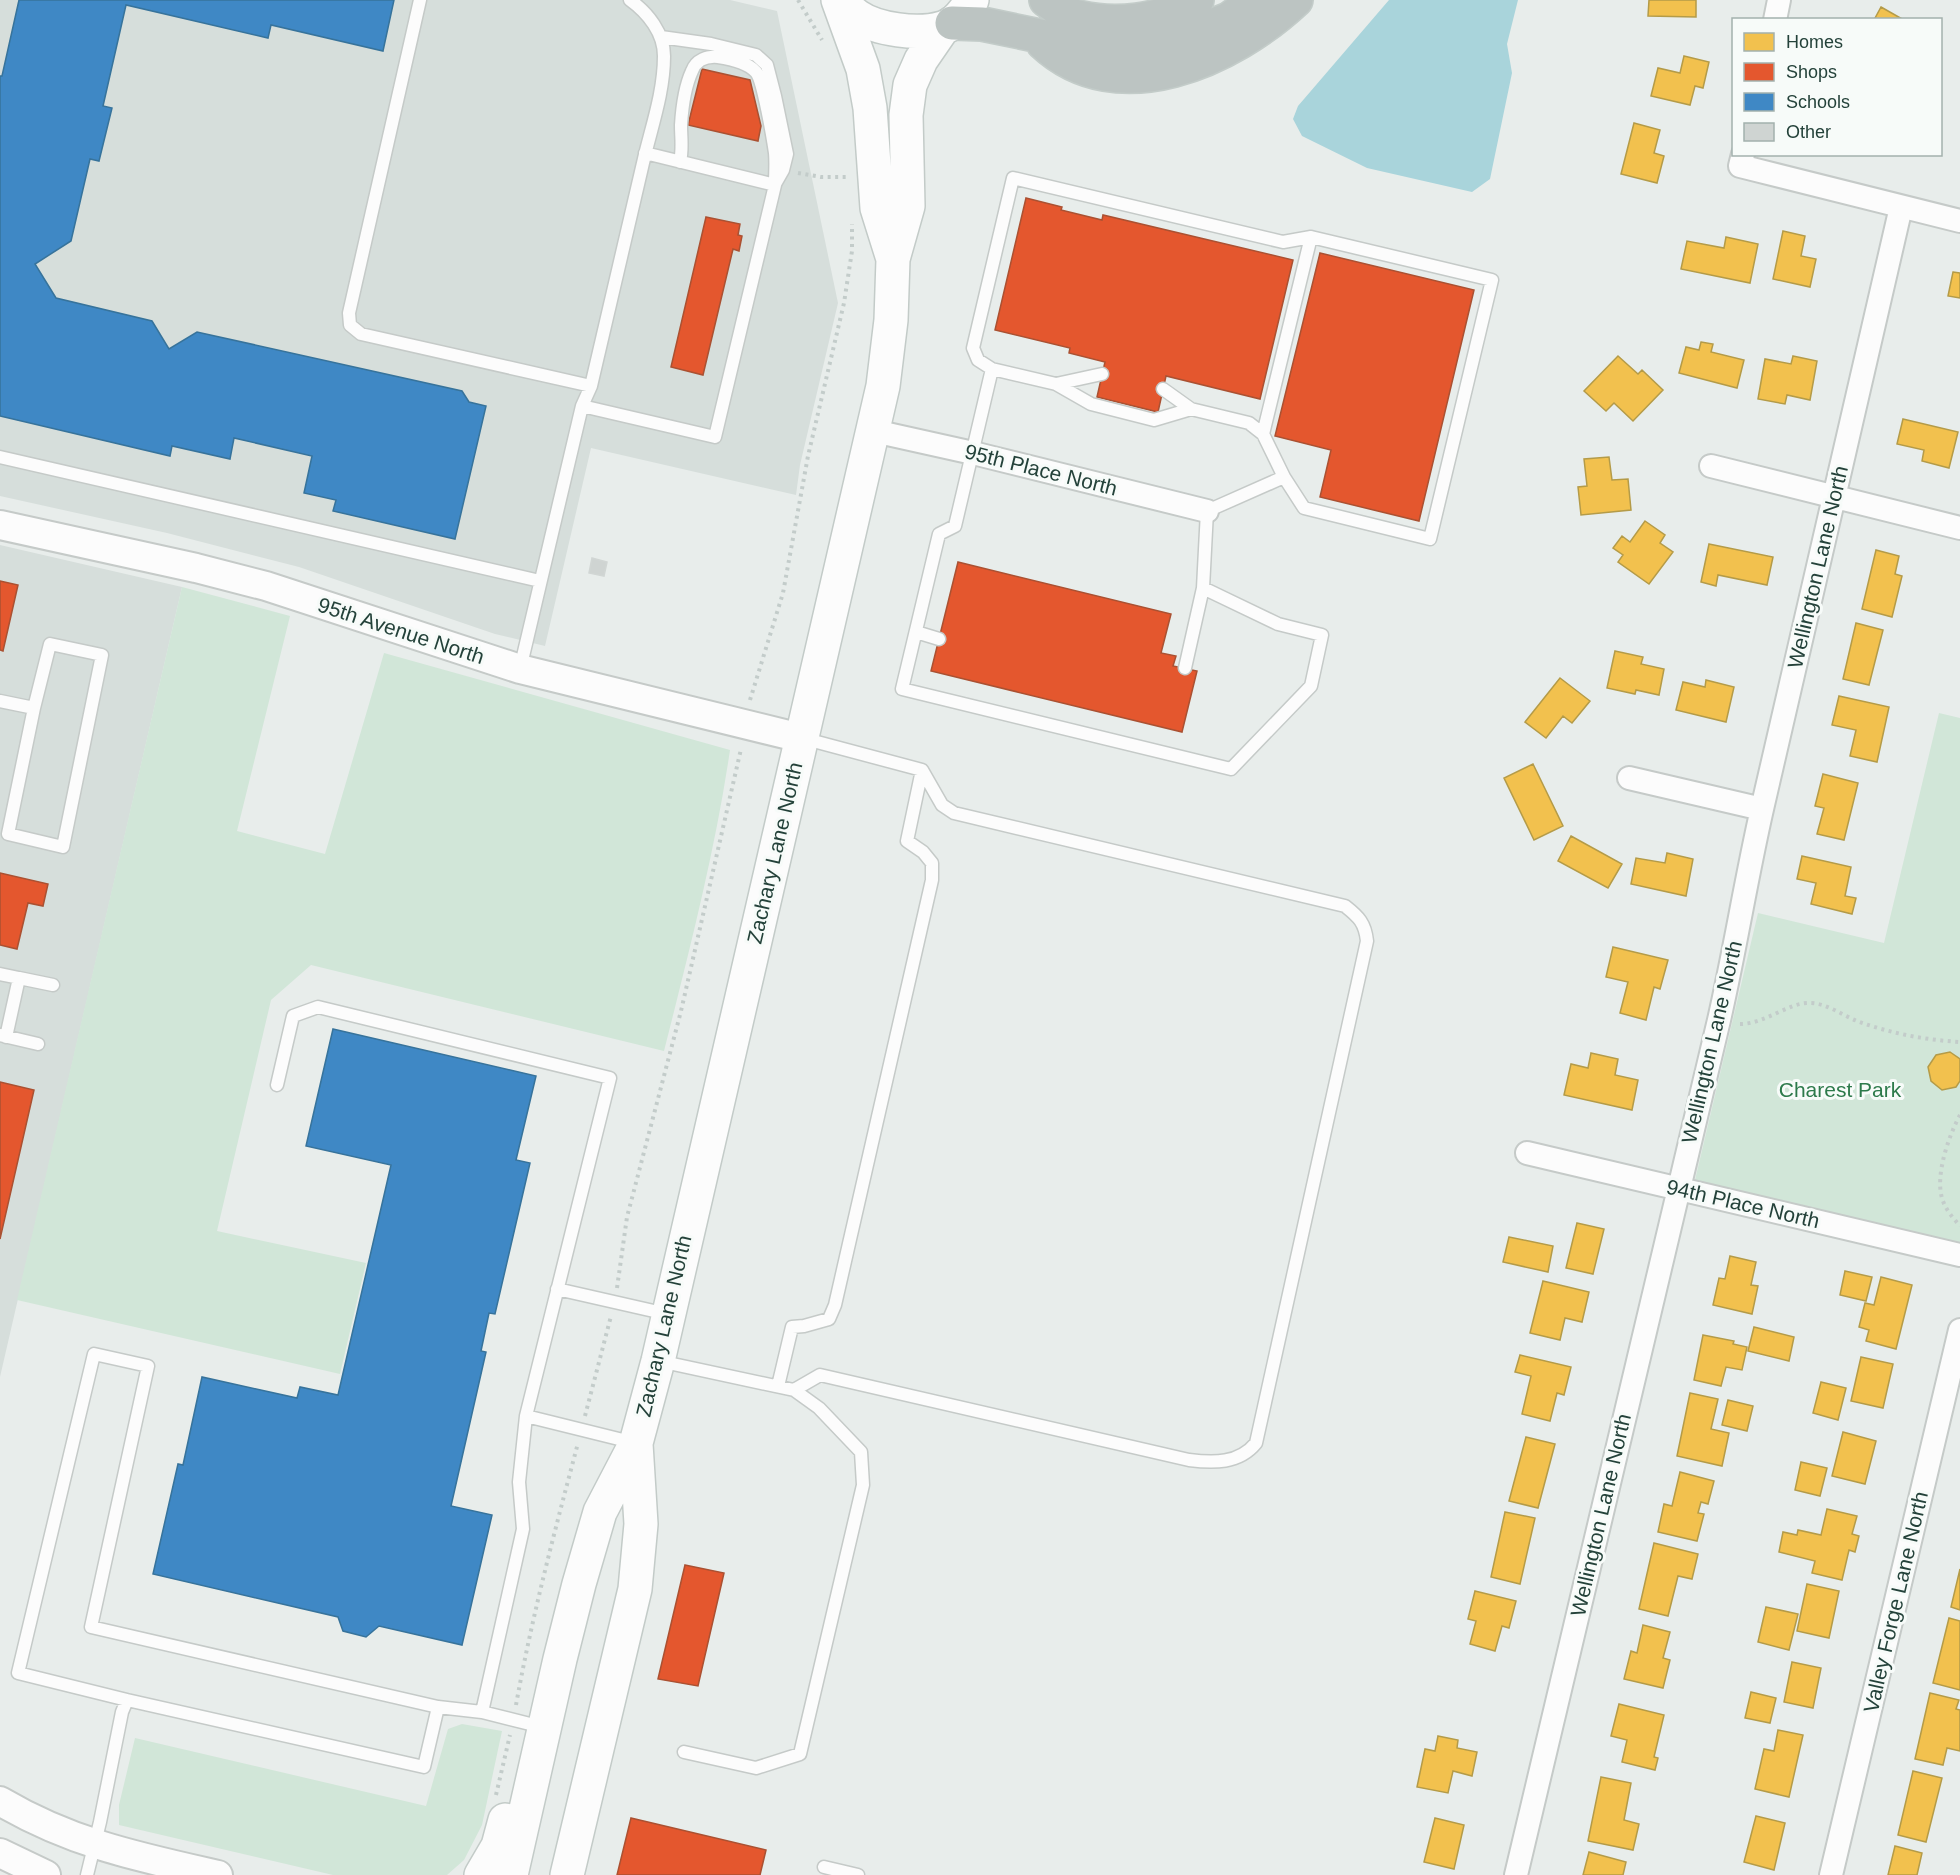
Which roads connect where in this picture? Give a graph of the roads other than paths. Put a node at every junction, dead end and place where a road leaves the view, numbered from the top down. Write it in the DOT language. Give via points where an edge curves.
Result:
graph roads {
  1 [pos="420,0"];
  2 [pos="630,0"];
  3 [pos="839,0"];
  4 [pos="1046,0"];
  5 [pos="1197,0"];
  6 [pos="1256,0"];
  7 [pos="1296,0"];
  8 [pos="1779,0"];
  9 [pos="956,17"];
  10 [pos="1774,18"];
  11 [pos="1035,35"];
  12 [pos="661,37"];
  13 [pos="645,153"];
  14 [pos="1742,160"];
  15 [pos="680,162"];
  16 [pos="774,185"];
  17 [pos="1901,207"];
  18 [pos="1960,221"];
  19 [pos="1311,237"];
  20 [pos="893,259"];
  21 [pos="992,369"];
  22 [pos="1102,374"];
  23 [pos="1056,384"];
  24 [pos="591,386"];
  25 [pos="1163,389"];
  26 [pos="582,406"];
  27 [pos="1191,408"];
  28 [pos="874,431"];
  29 [pos="1263,434"];
  30 [pos="973,453"];
  31 [pos="0,457"];
  32 [pos="1711,466"];
  33 [pos="1284,477"];
  34 [pos="1834,497"];
  35 [pos="1207,511"];
  36 [pos="0,525"];
  37 [pos="1960,528"];
  38 [pos="540,581"];
  39 [pos="1203,588"];
  40 [pos="916,632"];
  41 [pos="939,639"];
  42 [pos="1185,668"];
  43 [pos="520,669"];
  44 [pos="0,701"];
  45 [pos="34,708"];
  46 [pos="801,738"];
  47 [pos="922,770"];
  48 [pos="1629,778"];
  49 [pos="1762,809"];
  50 [pos="4,833"];
  51 [pos="0,974"];
  52 [pos="19,978"];
  53 [pos="53,985"];
  54 [pos="3,1036"];
  55 [pos="38,1044"];
  56 [pos="277,1085"];
  57 [pos="1527,1153"];
  58 [pos="1678,1189"];
  59 [pos="1960,1255"];
  60 [pos="557,1289"];
  61 [pos="667,1314"];
  62 [pos="1960,1330"];
  63 [pos="657,1361"];
  64 [pos="778,1386"];
  65 [pos="794,1390"];
  66 [pos="526,1416"];
  67 [pos="636,1443"];
  68 [pos="127,1700"];
  69 [pos="438,1707"];
  70 [pos="482,1712"];
  71 [pos="529,1720"];
  72 [pos="684,1752"];
  73 [pos="0,1801"];
  74 [pos="575,1843"];
  75 [pos="94,1845"];
  76 [pos="0,1853"];
  77 [pos="824,1867"];
  78 [pos="46,1875"];
  79 [pos="87,1875"];
  80 [pos="218,1875"];
  81 [pos="481,1875"];
  82 [pos="511,1875"];
  83 [pos="567,1875"];
  84 [pos="579,1875"];
  85 [pos="858,1875"];
  86 [pos="1516,1875"];
  87 [pos="1831,1875"];
  1 -- 24 [label="lane" via="349,313 350,325 361,334"];
  2 -- 12 [label="lane" via="652,20"];
  3 -- 9 [label="main road" via="875,26 896,30"];
  3 -- 20 [label="main road, Zachary Lane North" via="863,69 870,108 877,208"];
  4 -- 5 [label="highway" via="1072,15 1128,21 1174,11"];
  6 -- 11 [label="highway" via="1210,28 1150,46 1093,47"];
  7 -- 11 [label="highway" via="1231,48 1199,63 1157,74 1108,75 1086,70 1063,58"];
  8 -- 10 [label="street"];
  9 -- 11 [label="highway"];
  9 -- 20 [label="main road, Zachary Lane North" via="921,60 910,85 906,115 908,206"];
  12 -- 13 [label="lane" via="664,55 660,96"];
  12 -- 16 [label="lane" via="756,54 766,65 787,154"];
  13 -- 15 [label="lane"];
  13 -- 24 [label="lane"];
  14 -- 17 [label="street"];
  15 -- 16 [label="lane"];
  15 -- 16 [label="lane" via="683,111 695,65 708,57 747,64 761,85 775,154"];
  16 -- 26 [label="lane" via="715,437"];
  17 -- 18 [label="street"];
  17 -- 34 [label="street, Wellington Lane North"];
  19 -- 21 [label="lane" via="1283,242 1013,178 973,348 978,360"];
  19 -- 29 [label="lane"];
  19 -- 33 [label="lane" via="1492,280 1430,539 1304,508"];
  20 -- 28 [label="main road, Zachary Lane North" via="888,354"];
  21 -- 23 [label="lane"];
  21 -- 30 [label="lane"];
  22 -- 23 [label="lane"];
  23 -- 27 [label="lane" via="1091,404 1154,420"];
  24 -- 26 [label="lane"];
  25 -- 27 [label="lane"];
  26 -- 38 [label="lane"];
  27 -- 29 [label="lane" via="1249,423"];
  28 -- 30 [label="street, 95th Place North"];
  28 -- 46 [label="main road, Zachary Lane North"];
  29 -- 33 [label="lane"];
  30 -- 35 [label="street, 95th Place North"];
  30 -- 40 [label="lane" via="955,526 939,534"];
  31 -- 38 [label="lane"];
  32 -- 34 [label="street"];
  33 -- 35 [label="lane"];
  34 -- 37 [label="street"];
  34 -- 49 [label="street, Wellington Lane North"];
  35 -- 39 [label="lane"];
  36 -- 43 [label="street, 95th Avenue North" via="266,586"];
  38 -- 43 [label="lane"];
  39 -- 40 [label="lane" via="1278,624 1322,635 1311,686 1231,769 902,689"];
  39 -- 42 [label="lane"];
  40 -- 41 [label="lane"];
  43 -- 46 [label="street, 95th Avenue North"];
  44 -- 45 [label="lane"];
  45 -- 50 [label="lane"];
  45 -- 50 [label="lane" via="50,644 102,655 63,847"];
  46 -- 47 [label="lane"];
  46 -- 61 [label="main road, Zachary Lane North"];
  47 -- 64 [label="lane" via="907,842 932,863 932,880 838,1293 829,1319 792,1327"];
  47 -- 65 [label="lane" via="942,805 954,813 1345,906 1360,918 1367,941 1256,1443 1249,1452 1214,1463 1189,1460 820,1376"];
  48 -- 49 [label="street"];
  49 -- 58 [label="street, Wellington Lane North" via="1719,1020"];
  51 -- 52 [label="lane"];
  52 -- 53 [label="lane"];
  52 -- 54 [label="lane"];
  54 -- 55 [label="lane"];
  56 -- 60 [label="lane" via="293,1016 318,1007 610,1078"];
  57 -- 58 [label="street, 94th Place North"];
  58 -- 59 [label="street, 94th Place North"];
  58 -- 86 [label="street, Wellington Lane North"];
  60 -- 61 [label="lane"];
  60 -- 66 [label="lane"];
  61 -- 63 [label="main road, Zachary Lane North"];
  62 -- 87 [label="street, Valley Forge Lane North"];
  63 -- 64 [label="lane"];
  63 -- 67 [label="main road, Zachary Lane North"];
  64 -- 65 [label="lane"];
  65 -- 72 [label="lane" via="819,1408 861,1452 864,1485 800,1754 756,1768"];
  66 -- 67 [label="lane"];
  66 -- 70 [label="lane" via="519,1482 523,1529"];
  67 -- 71 [label="main road, Zachary Lane North" via="600,1512 560,1659 534,1695"];
  67 -- 74 [label="main road, Zachary Lane North" via="641,1524 635,1589"];
  68 -- 69 [label="lane" via="424,1767"];
  68 -- 69 [label="lane" via="18,1673 94,1354 148,1366 91,1627"];
  68 -- 75 [label="lane"];
  69 -- 70 [label="lane"];
  70 -- 71 [label="lane"];
  71 -- 81 [label="main road" via="498,1846"];
  71 -- 82 [label="main road"];
  73 -- 75 [label="street" via="52,1829"];
  74 -- 83 [label="main road, Zachary Lane North"];
  74 -- 84 [label="main road"];
  75 -- 79 [label="lane"];
  75 -- 80 [label="street"];
  76 -- 78 [label="street"];
  77 -- 85 [label="lane"];
}
